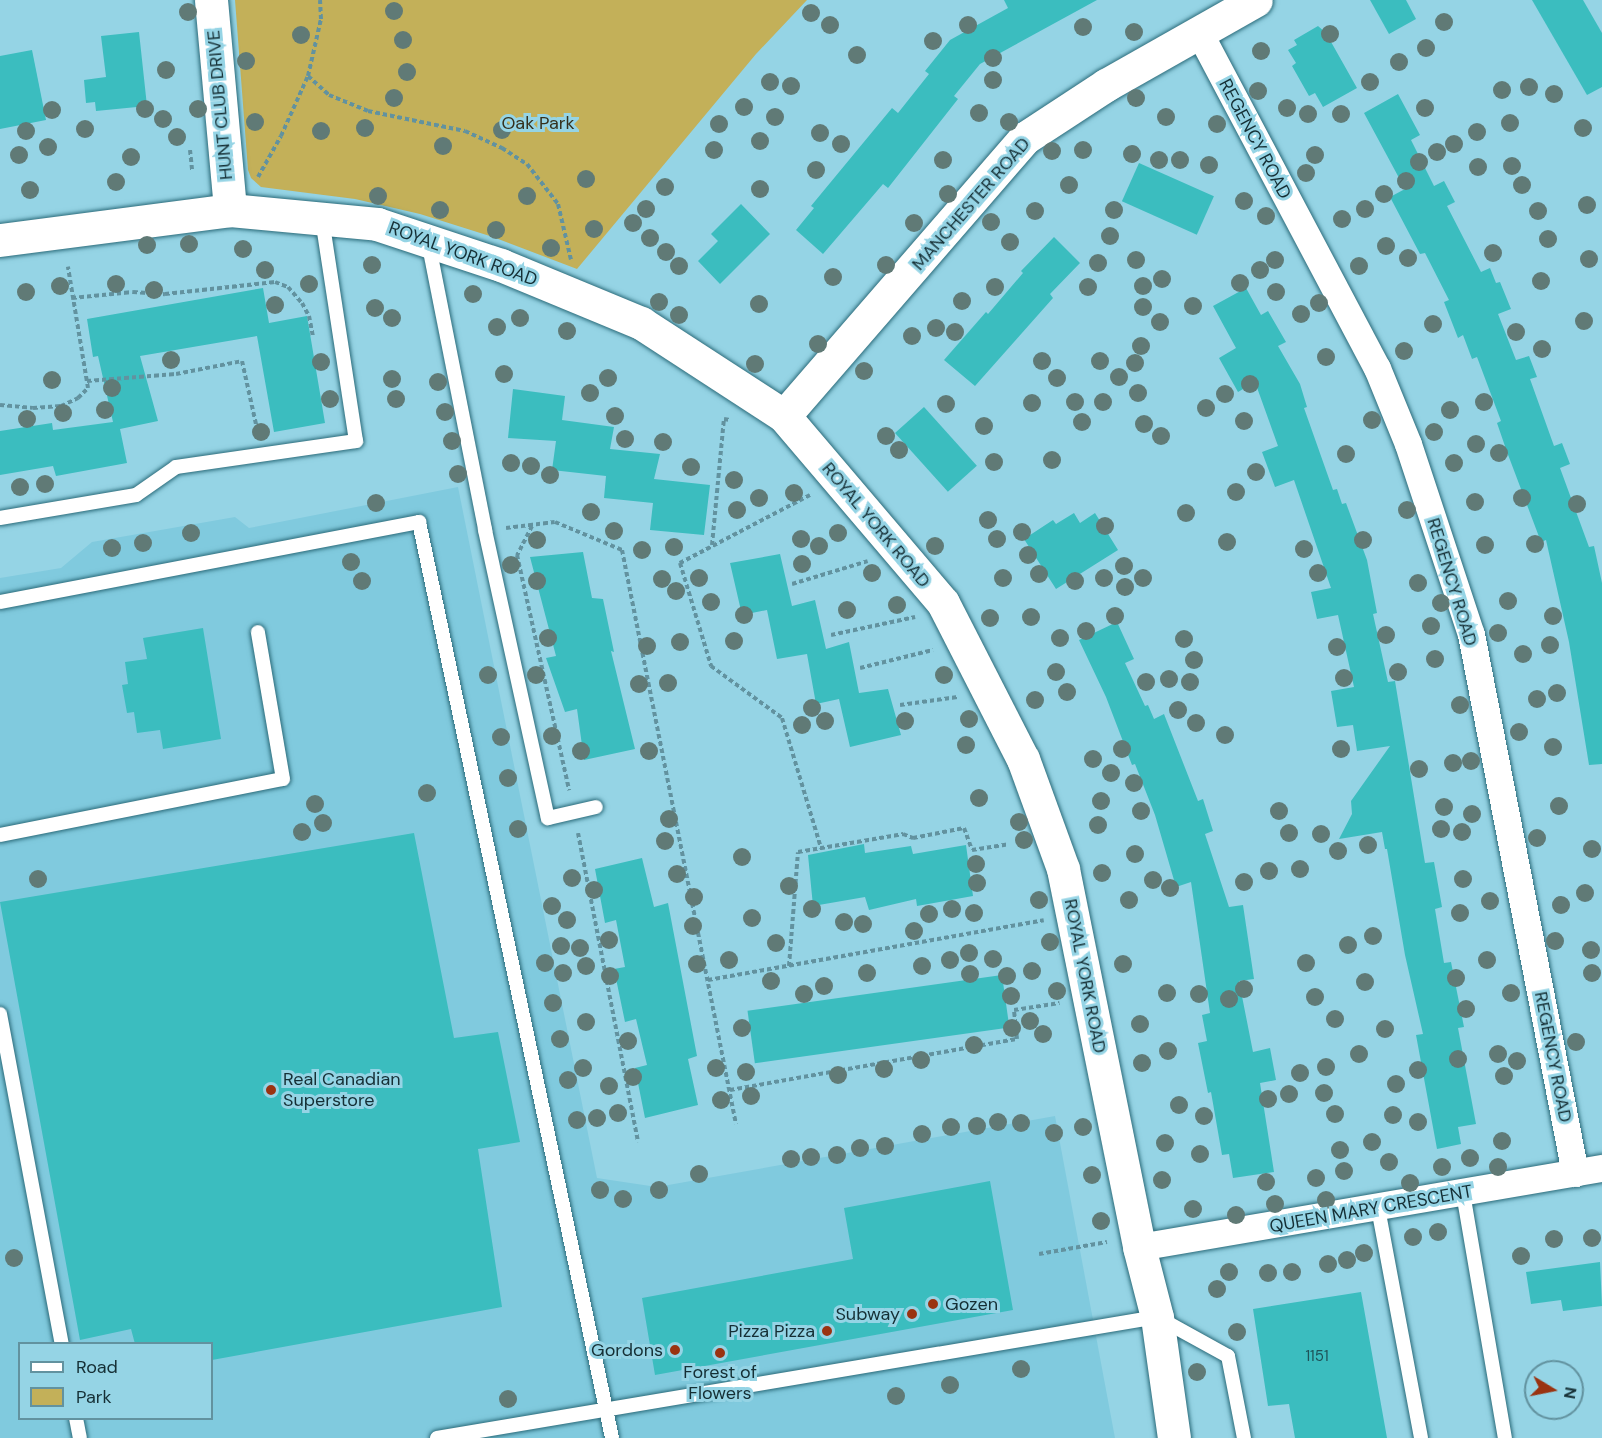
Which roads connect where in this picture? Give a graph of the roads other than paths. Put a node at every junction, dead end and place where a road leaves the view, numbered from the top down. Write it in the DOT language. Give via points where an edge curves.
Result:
graph roads {
  1 [pos="211,0"];
  2 [pos="1256,0"];
  3 [pos="1200,34"];
  4 [pos="230,210"];
  5 [pos="322,218"];
  6 [pos="428,239"];
  7 [pos="0,240"];
  8 [pos="784,416"];
  9 [pos="0,518"];
  10 [pos="0,602"];
  11 [pos="258,632"];
  12 [pos="596,807"];
  13 [pos="0,836"];
  14 [pos="0,1014"];
  15 [pos="1602,1168"];
  16 [pos="1575,1173"];
  17 [pos="1463,1193"];
  18 [pos="1378,1208"];
  19 [pos="1139,1243"];
  20 [pos="1157,1317"];
  21 [pos="62,1342"];
  22 [pos="607,1409"];
  23 [pos="76,1420"];
  24 [pos="80,1438"];
  25 [pos="437,1438"];
  26 [pos="612,1438"];
  27 [pos="1174,1438"];
  28 [pos="1244,1438"];
  29 [pos="1422,1438"];
  30 [pos="1505,1438"];
  1 -- 4 [label="street, HUNT CLUB DRIVE"];
  2 -- 3 [label="street, MANCHESTER ROAD"];
  3 -- 8 [label="street, MANCHESTER ROAD" via="1106,86 1025,138"];
  3 -- 16 [label="street, REGENCY ROAD" via="1377,368 1408,444 1464,612"];
  4 -- 5 [label="street, ROYAL YORK ROAD"];
  4 -- 7 [label="street, ROYAL YORK ROAD"];
  5 -- 6 [label="street, ROYAL YORK ROAD" via="377,224"];
  5 -- 9 [label="lane" via="356,441 176,467 136,495"];
  6 -- 8 [label="street, ROYAL YORK ROAD" via="641,323"];
  6 -- 12 [label="lane" via="485,531 548,818"];
  8 -- 19 [label="street, ROYAL YORK ROAD" via="943,603 1023,759 1063,869"];
  10 -- 22 [label="lane" via="419,522"];
  11 -- 13 [label="lane" via="283,779"];
  14 -- 21 [label="lane"];
  15 -- 16 [label="street, QUEEN MARY CRESCENT"];
  16 -- 17 [label="street, QUEEN MARY CRESCENT"];
  17 -- 18 [label="street, QUEEN MARY CRESCENT"];
  17 -- 30 [label="lane"];
  18 -- 19 [label="street, QUEEN MARY CRESCENT"];
  18 -- 29 [label="lane"];
  19 -- 20 [label="street, ROYAL YORK ROAD"];
  20 -- 22 [label="lane"];
  20 -- 27 [label="street, ROYAL YORK ROAD"];
  20 -- 28 [label="lane" via="1228,1356"];
  22 -- 25 [label="lane"];
  22 -- 26 [label="lane"];
  23 -- 24 [label="lane"];
}
